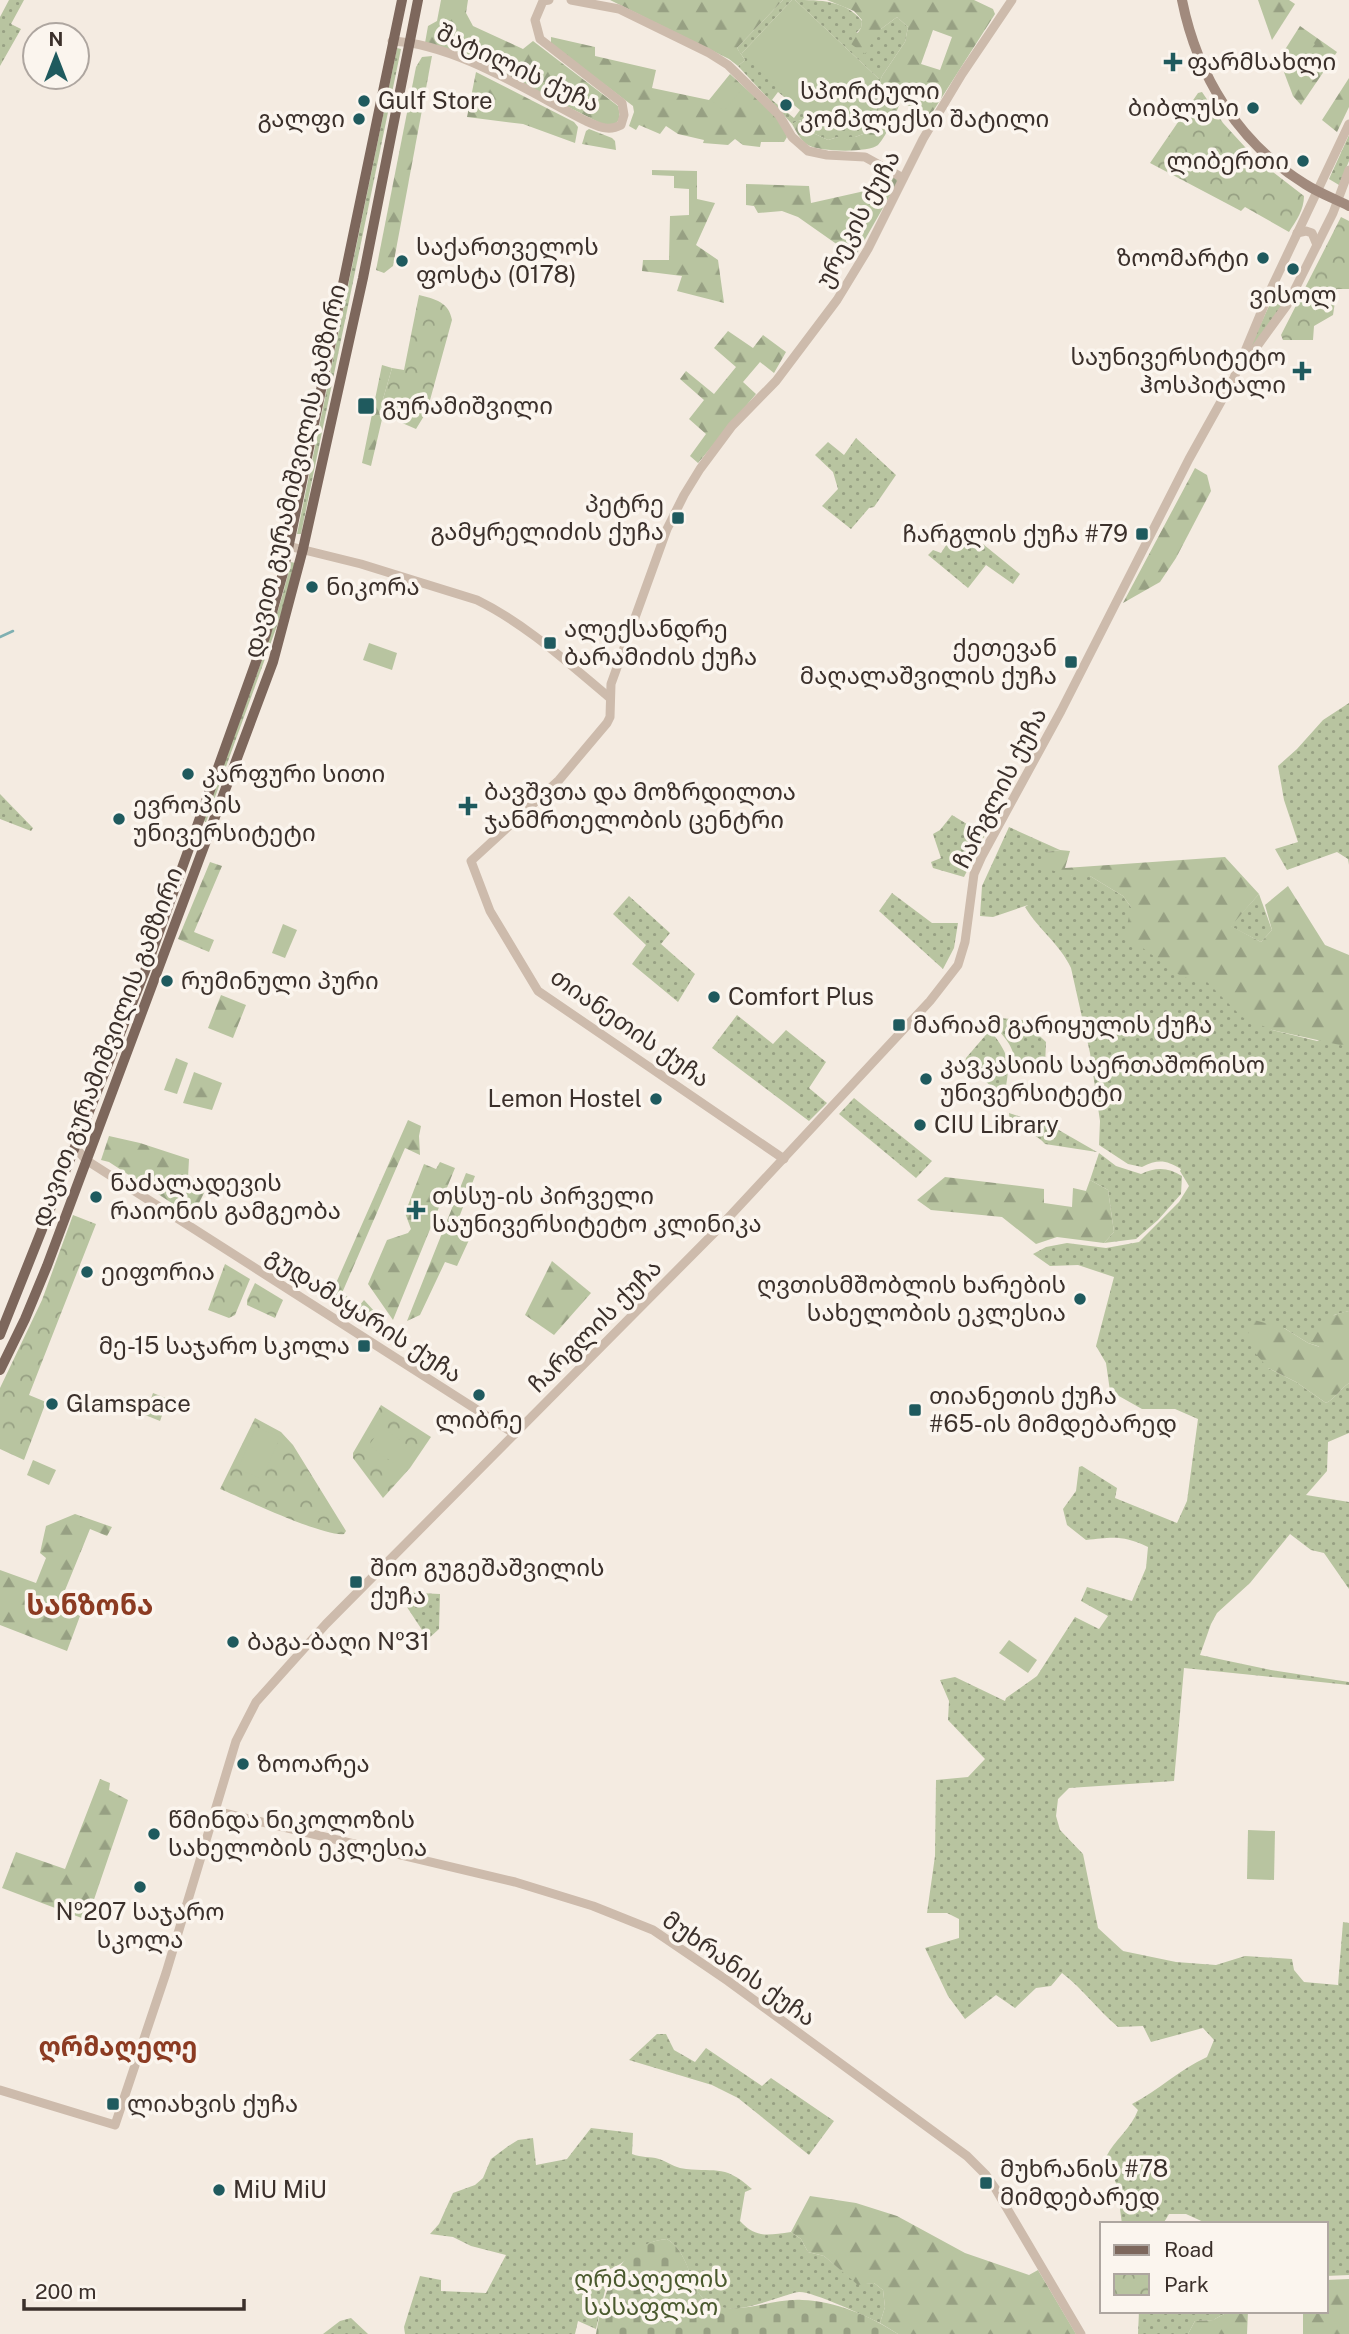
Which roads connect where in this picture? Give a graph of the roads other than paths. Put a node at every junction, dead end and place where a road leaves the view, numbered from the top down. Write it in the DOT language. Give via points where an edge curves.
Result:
graph roads {
  1 [pos="401,0"];
  2 [pos="418,0"];
  3 [pos="549,0"];
  4 [pos="571,0"];
  5 [pos="1012,0"];
  6 [pos="1182,0"];
  7 [pos="392,41"];
  8 [pos="409,41"];
  9 [pos="1349,124"];
  10 [pos="1349,170"];
  11 [pos="903,178"];
  12 [pos="1318,191"];
  13 [pos="1337,200"];
  14 [pos="1349,206"];
  15 [pos="1297,233"];
  16 [pos="1317,245"];
  17 [pos="1233,380"];
  18 [pos="288,545"];
  19 [pos="303,549"];
  20 [pos="610,698"];
  21 [pos="73,1153"];
  22 [pos="784,1159"];
  23 [pos="86,1160"];
  24 [pos="0,1335"];
  25 [pos="0,1370"];
  26 [pos="515,1434"];
  27 [pos="215,1811"];
  28 [pos="0,2090"];
  29 [pos="1081,2334"];
  1 -- 7 [label="main road, დავით გურამიშვილის გამზირი"];
  2 -- 8 [label="main road, დავით გურამიშვილის გამზირი"];
  3 -- 8 [label="street, შატილის ქუჩა" via="543,1 535,20 540,39 622,103 624,115 616,128 604,129 473,63"];
  4 -- 11 [label="street" via="619,9 728,65 808,151 865,157"];
  5 -- 11 [label="street, ურეკის ქუჩა" via="962,74"];
  6 -- 12 [label="main road" via="1194,46 1222,103 1270,157"];
  7 -- 8 [label="street, შატილის ქუჩა"];
  7 -- 18 [label="main road, დავით გურამიშვილის გამზირი"];
  8 -- 19 [label="main road, დავით გურამიშვილის გამზირი"];
  9 -- 12 [label="street, ჩარგლის ქუჩა"];
  10 -- 13 [label="street, ჩარგლის ქუჩა"];
  11 -- 20 [label="street, ურეკის ქუჩა" via="837,300 776,381 732,426 684,495 667,528 611,684"];
  12 -- 13 [label="main road"];
  12 -- 15 [label="street, ჩარგლის ქუჩა"];
  13 -- 14 [label="main road"];
  13 -- 16 [label="street, ჩარგლის ქუჩა"];
  15 -- 16 [label="street" via="1309,231"];
  15 -- 17 [label="street, ჩარგლის ქუჩა"];
  16 -- 17 [label="street, ჩარგლის ქუჩა" via="1287,305"];
  17 -- 22 [label="street, ჩარგლის ქუჩა" via="982,856 974,874 958,965"];
  18 -- 19 [label="street"];
  18 -- 21 [label="main road, დავით გურამიშვილის გამზირი" via="266,634 145,971"];
  19 -- 20 [label="street" via="477,600 553,651"];
  19 -- 23 [label="main road, დავით გურამიშვილის გამზირი" via="273,662"];
  20 -- 22 [label="street, თიანეთის ქუჩა" via="607,723 573,764 471,860 490,911 538,991"];
  21 -- 23 [label="street, გუდამაყარის ქუჩა"];
  21 -- 24 [label="main road, დავით გურამიშვილის გამზირი"];
  22 -- 26 [label="street, ჩარგლის ქუჩა"];
  23 -- 25 [label="main road, დავით გურამიშვილის გამზირი" via="36,1294"];
  23 -- 26 [label="street, გუდამაყარის ქუჩა"];
  26 -- 27 [label="street, ჩარგლის ქუჩა" via="326,1624 256,1702 236,1741"];
  27 -- 28 [label="street, ჩარგლის ქუჩა" via="116,2125"];
  27 -- 29 [label="street, მუხრანის ქუჩა" via="515,1882 593,1906 662,1935 977,2166 1008,2208"];
}
